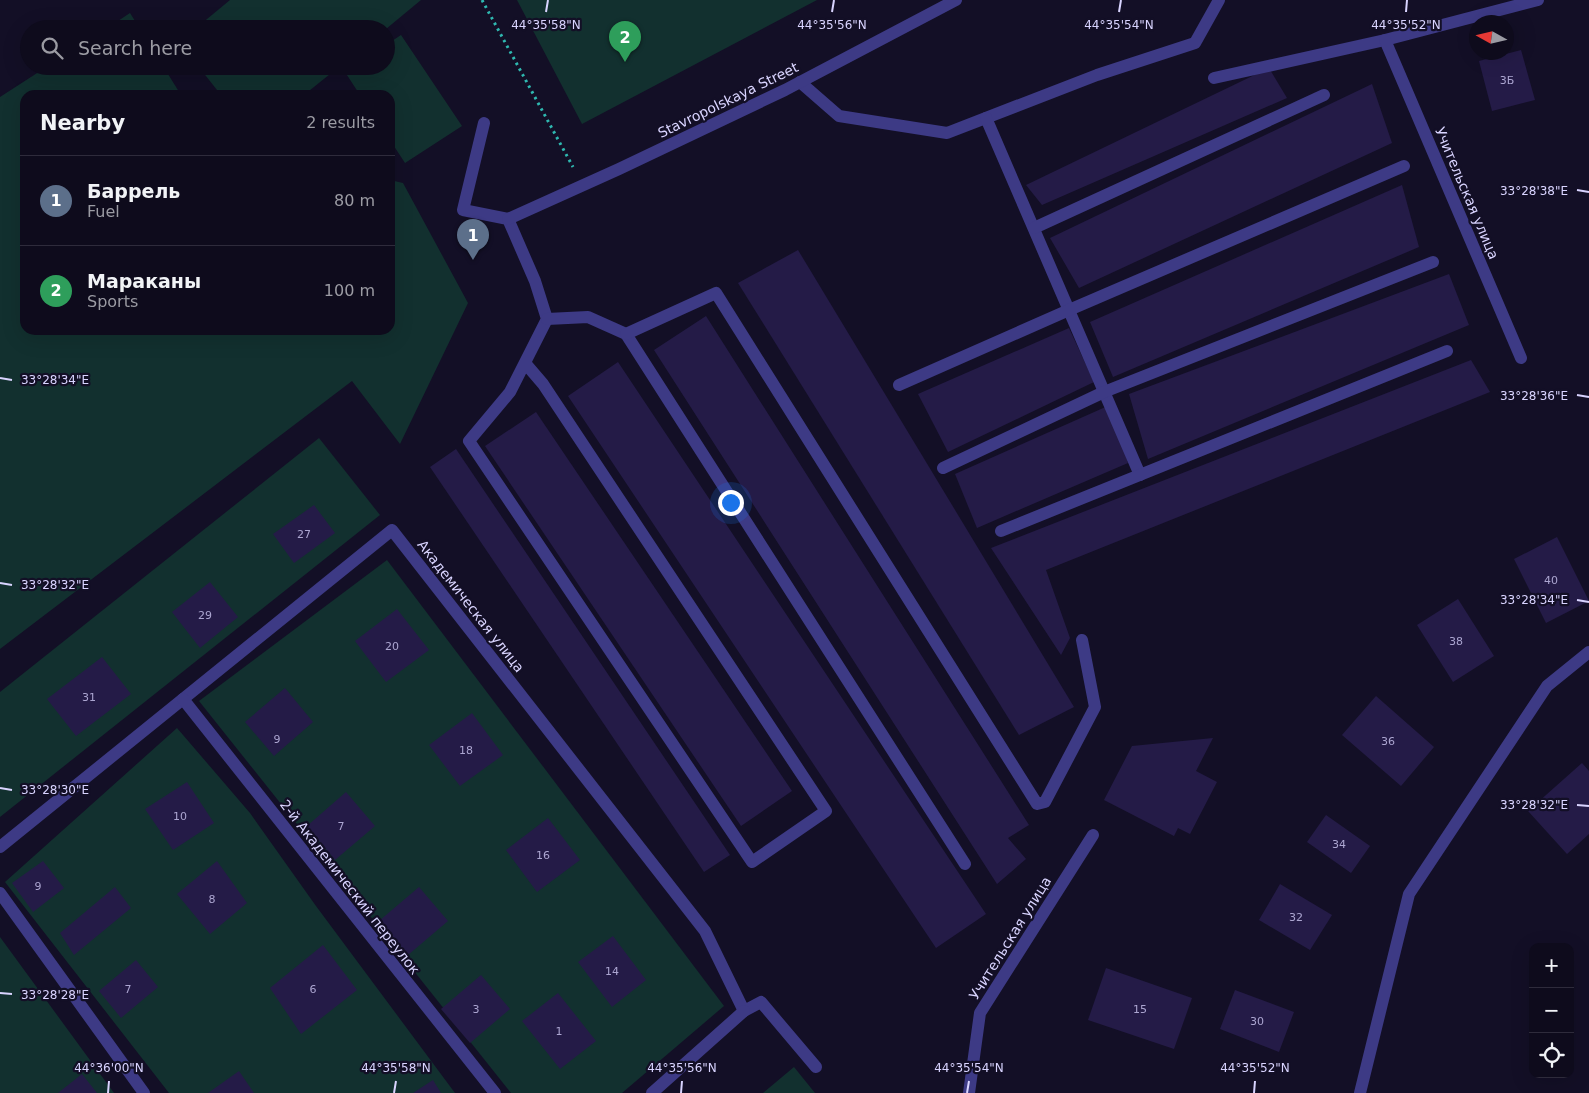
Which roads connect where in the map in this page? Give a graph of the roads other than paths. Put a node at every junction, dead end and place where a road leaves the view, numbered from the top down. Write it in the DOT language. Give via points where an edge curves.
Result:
graph roads {
  1 [pos="956,0"];
  2 [pos="1219,0"];
  3 [pos="1538,0"];
  4 [pos="1385,40"];
  5 [pos="1214,78"];
  6 [pos="800,82"];
  7 [pos="1324,95"];
  8 [pos="986,118"];
  9 [pos="484,123"];
  10 [pos="1404,166"];
  11 [pos="508,220"];
  12 [pos="1034,228"];
  13 [pos="1433,262"];
  14 [pos="1069,310"];
  15 [pos="547,318"];
  16 [pos="626,334"];
  17 [pos="1447,351"];
  18 [pos="1521,358"];
  19 [pos="525,363"];
  20 [pos="899,385"];
  21 [pos="1104,392"];
  22 [pos="943,468"];
  23 [pos="1140,475"];
  24 [pos="1001,531"];
  25 [pos="1082,640"];
  26 [pos="1589,652"];
  27 [pos="182,699"];
  28 [pos="1093,835"];
  29 [pos="0,847"];
  30 [pos="964,864"];
  31 [pos="0,892"];
  32 [pos="744,1011"];
  33 [pos="816,1067"];
  34 [pos="144,1093"];
  35 [pos="495,1093"];
  36 [pos="652,1093"];
  37 [pos="969,1093"];
  38 [pos="1360,1093"];
  1 -- 6 [label="street, Stavropolskaya Street"];
  2 -- 8 [label="street" via="1195,43 1098,75"];
  3 -- 4 [label="street"];
  4 -- 5 [label="street"];
  4 -- 18 [label="street, Учительская улица"];
  6 -- 8 [label="street" via="839,116 946,133"];
  6 -- 11 [label="street, Stavropolskaya Street"];
  7 -- 12 [label="street"];
  8 -- 12 [label="street"];
  9 -- 11 [label="street" via="463,210"];
  10 -- 14 [label="street"];
  11 -- 15 [label="street" via="535,281"];
  12 -- 14 [label="street"];
  13 -- 21 [label="street"];
  14 -- 20 [label="street"];
  14 -- 21 [label="street"];
  15 -- 16 [label="street" via="588,316"];
  15 -- 19 [label="street"];
  16 -- 25 [label="street" via="716,293 1037,804 1045,802 1095,707"];
  16 -- 30 [label="street"];
  17 -- 23 [label="street"];
  19 -- 19 [label="street" via="510,392 470,441 752,862 826,811 549,392"];
  21 -- 22 [label="street"];
  21 -- 23 [label="street"];
  23 -- 24 [label="street"];
  26 -- 38 [label="street" via="1546,686 1408,894"];
  27 -- 29 [label="street, Академическая улица"];
  27 -- 32 [label="street, Академическая улица" via="392,530 705,931"];
  27 -- 35 [label="street, 2-й Академический переулок"];
  28 -- 37 [label="street, Учительская улица" via="980,1013"];
  31 -- 34 [label="street"];
  32 -- 33 [label="street" via="761,1002"];
  32 -- 36 [label="street"];
}
